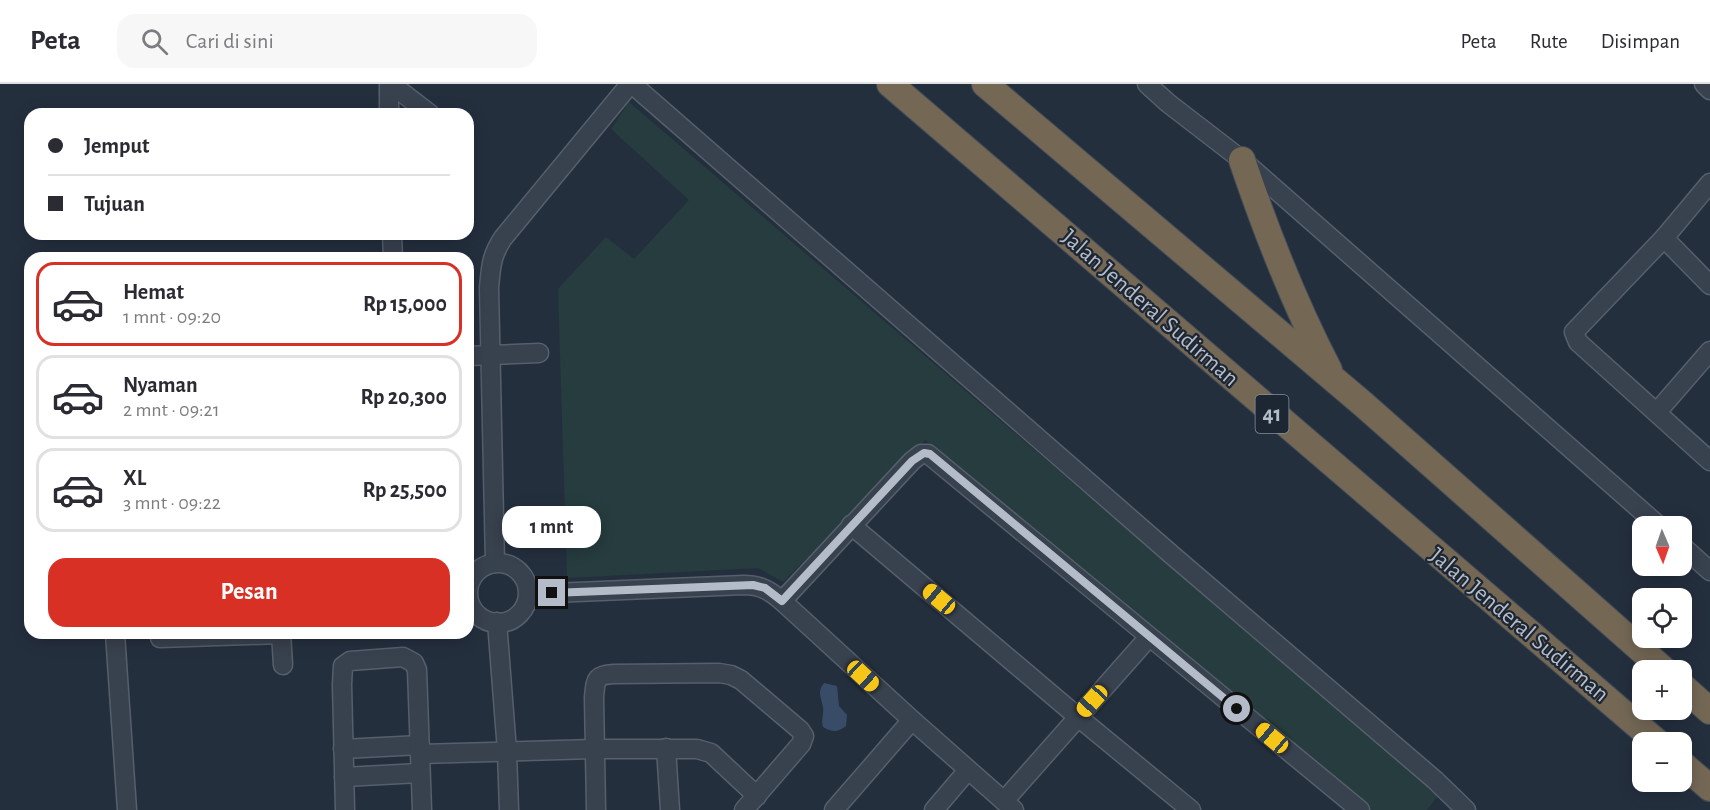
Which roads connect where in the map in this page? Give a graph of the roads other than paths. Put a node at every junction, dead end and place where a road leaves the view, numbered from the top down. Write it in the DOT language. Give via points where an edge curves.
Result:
graph roads {
  1 [pos="390,84"];
  2 [pos="631,84"];
  3 [pos="890,84"];
  4 [pos="985,84"];
  5 [pos="1148,84"];
  6 [pos="1172,84"];
  7 [pos="1704,84"];
  8 [pos="1710,90"];
  9 [pos="390,108"];
  10 [pos="422,108"];
  11 [pos="1178,110"];
  12 [pos="1242,160"];
  13 [pos="1710,183"];
  14 [pos="1664,238"];
  15 [pos="1710,285"];
  16 [pos="1710,351"];
  17 [pos="539,353"];
  18 [pos="474,356"];
  19 [pos="490,356"];
  20 [pos="1335,382"];
  21 [pos="1657,412"];
  22 [pos="1710,461"];
  23 [pos="1648,516"];
  24 [pos="851,525"];
  25 [pos="1692,555"];
  26 [pos="495,563"];
  27 [pos="1710,572"];
  28 [pos="474,576"];
  29 [pos="528,594"];
  30 [pos="782,601"];
  31 [pos="474,610"];
  32 [pos="497,622"];
  33 [pos="1149,637"];
  34 [pos="115,639"];
  35 [pos="281,639"];
  36 [pos="1653,660"];
  37 [pos="283,665"];
  38 [pos="1692,695"];
  39 [pos="1710,711"];
  40 [pos="1078,717"];
  41 [pos="912,720"];
  42 [pos="1645,732"];
  43 [pos="666,748"];
  44 [pos="343,749"];
  45 [pos="594,749"];
  46 [pos="420,750"];
  47 [pos="507,751"];
  48 [pos="968,770"];
  49 [pos="420,773"];
  50 [pos="1692,773"];
  51 [pos="344,777"];
  52 [pos="1710,788"];
  53 [pos="756,796"];
  54 [pos="1445,803"];
  55 [pos="1009,805"];
  56 [pos="127,810"];
  57 [pos="345,810"];
  58 [pos="422,810"];
  59 [pos="509,810"];
  60 [pos="596,810"];
  61 [pos="670,810"];
  62 [pos="744,810"];
  63 [pos="834,810"];
  64 [pos="934,810"];
  65 [pos="1191,810"];
  66 [pos="1360,810"];
  67 [pos="1466,810"];
  1 -- 9 [label="street"];
  1 -- 10 [label="street"];
  2 -- 19 [label="street" via="494,251 489,288"];
  2 -- 54 [label="street" via="1435,780"];
  3 -- 42 [label="highway, Jalan Jenderal Sudirman / 41"];
  4 -- 20 [label="highway"];
  5 -- 11 [label="street"];
  6 -- 11 [label="street"];
  7 -- 8 [label="street"];
  11 -- 12 [label="street"];
  12 -- 20 [label="highway" via="1309,332"];
  12 -- 23 [label="street"];
  13 -- 14 [label="street"];
  14 -- 15 [label="street"];
  14 -- 21 [label="street" via="1574,332 1578,342"];
  16 -- 21 [label="street"];
  17 -- 19 [label="street"];
  18 -- 19 [label="street"];
  19 -- 26 [label="street"];
  20 -- 36 [label="highway"];
  21 -- 22 [label="street"];
  24 -- 30 [label="street"];
  24 -- 33 [label="street" via="912,461 928,454"];
  24 -- 40 [label="street"];
  25 -- 27 [label="street"];
  26 -- 28 [label="street"];
  26 -- 29 [label="street" via="515,567 527,584"];
  29 -- 30 [label="street" via="753,585 765,588"];
  29 -- 32 [label="street" via="527,603 515,618"];
  30 -- 41 [label="street"];
  31 -- 32 [label="street"];
  32 -- 47 [label="street"];
  33 -- 40 [label="street"];
  33 -- 66 [label="street"];
  34 -- 56 [label="street"];
  35 -- 37 [label="street"];
  38 -- 39 [label="highway"];
  40 -- 55 [label="street"];
  40 -- 65 [label="street"];
  41 -- 48 [label="street"];
  41 -- 63 [label="street"];
  43 -- 45 [label="street"];
  43 -- 53 [label="street" via="705,750"];
  43 -- 61 [label="street"];
  44 -- 46 [label="street"];
  44 -- 46 [label="street" via="343,666 350,661 403,657 414,663 417,670"];
  44 -- 51 [label="street"];
  45 -- 47 [label="street"];
  45 -- 53 [label="street" via="595,682 603,675 731,675 804,736"];
  45 -- 60 [label="street"];
  46 -- 47 [label="street"];
  46 -- 49 [label="street"];
  47 -- 59 [label="street"];
  48 -- 55 [label="street"];
  48 -- 64 [label="street"];
  49 -- 51 [label="street"];
  49 -- 58 [label="street"];
  50 -- 52 [label="highway"];
  51 -- 57 [label="street"];
  53 -- 62 [label="street"];
  54 -- 67 [label="street"];
}
